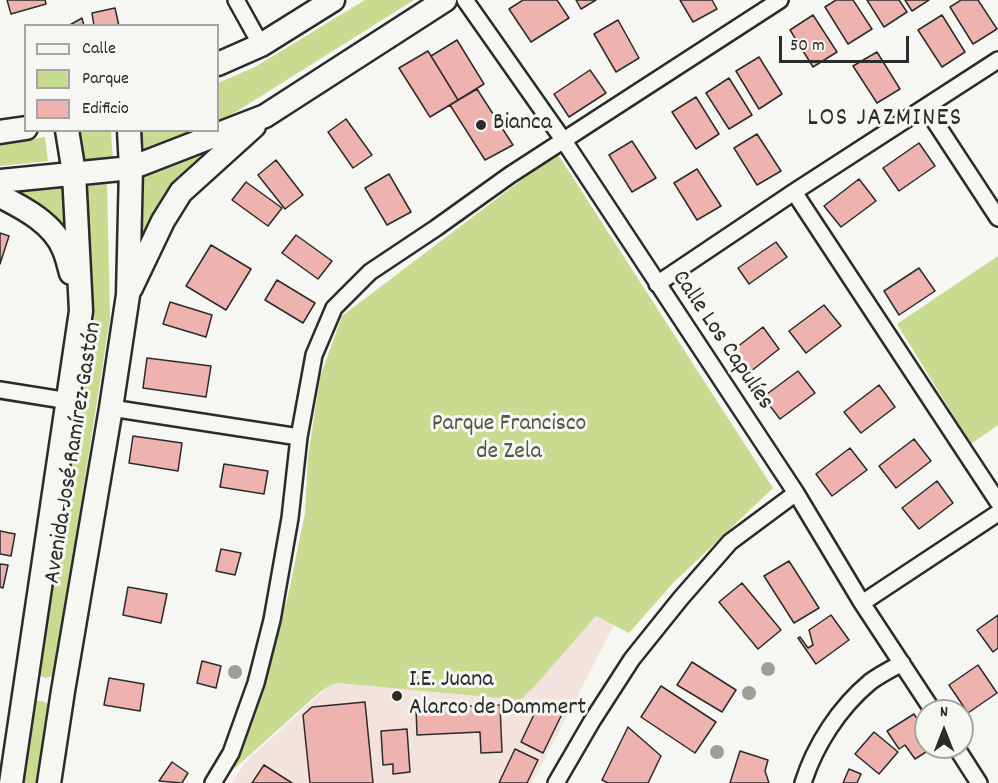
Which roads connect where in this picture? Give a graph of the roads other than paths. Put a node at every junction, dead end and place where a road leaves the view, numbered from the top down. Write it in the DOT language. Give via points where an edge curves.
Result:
graph roads {
  1 [pos="236,0"];
  2 [pos="333,0"];
  3 [pos="445,0"];
  4 [pos="465,0"];
  5 [pos="780,0"];
  6 [pos="261,45"];
  7 [pos="998,60"];
  8 [pos="219,64"];
  9 [pos="926,108"];
  10 [pos="265,116"];
  11 [pos="24,128"];
  12 [pos="0,132"];
  13 [pos="67,132"];
  14 [pos="129,132"];
  15 [pos="564,141"];
  16 [pos="130,168"];
  17 [pos="74,173"];
  18 [pos="0,182"];
  19 [pos="794,192"];
  20 [pos="0,196"];
  21 [pos="998,218"];
  22 [pos="657,284"];
  23 [pos="128,295"];
  24 [pos="81,311"];
  25 [pos="0,390"];
  26 [pos="69,401"];
  27 [pos="111,408"];
  28 [pos="299,437"];
  29 [pos="796,493"];
  30 [pos="998,502"];
  31 [pos="998,513"];
  32 [pos="862,603"];
  33 [pos="902,663"];
  34 [pos="26,686"];
  35 [pos="63,691"];
  36 [pos="925,699"];
  37 [pos="964,759"];
  38 [pos="11,783"];
  39 [pos="49,783"];
  40 [pos="213,783"];
  41 [pos="556,783"];
  42 [pos="803,783"];
  43 [pos="979,783"];
  1 -- 6 [label="street"];
  2 -- 6 [label="main road"];
  3 -- 10 [label="main road"];
  4 -- 15 [label="street, Calle Los Capulíes"];
  5 -- 15 [label="street"];
  6 -- 8 [label="main road"];
  7 -- 9 [label="street"];
  9 -- 19 [label="street"];
  9 -- 21 [label="street"];
  10 -- 16 [label="main road"];
  10 -- 23 [label="main road" via="181,192"];
  11 -- 12 [label="main road"];
  13 -- 17 [label="main road, Avenida José Ramírez Gastón"];
  14 -- 16 [label="main road, Avenida José Ramírez Gastón"];
  15 -- 22 [label="street, Calle Los Capulíes"];
  15 -- 28 [label="street" via="370,272 334,308 314,355"];
  16 -- 17 [label="main road"];
  16 -- 23 [label="main road, Avenida José Ramírez Gastón"];
  17 -- 18 [label="main road"];
  17 -- 24 [label="main road, Avenida José Ramírez Gastón"];
  19 -- 22 [label="street"];
  19 -- 30 [label="street"];
  20 -- 24 [label="main road" via="39,220 58,238"];
  22 -- 29 [label="street, Calle Los Capulíes"];
  23 -- 27 [label="main road, Avenida José Ramírez Gastón"];
  24 -- 26 [label="main road, Avenida José Ramírez Gastón"];
  25 -- 26 [label="street"];
  26 -- 34 [label="main road, Avenida José Ramírez Gastón"];
  27 -- 28 [label="street"];
  27 -- 35 [label="main road, Avenida José Ramírez Gastón"];
  28 -- 40 [label="street" via="272,620 256,683 231,753"];
  29 -- 32 [label="street, Calle Los Capulíes"];
  29 -- 41 [label="street" via="730,542 681,598 632,659"];
  31 -- 32 [label="street"];
  32 -- 33 [label="street, Calle Los Capulíes"];
  33 -- 36 [label="street, Calle Los Capulíes"];
  33 -- 42 [label="street" via="871,681 844,706 825,735"];
  34 -- 35 [label="main road"];
  34 -- 38 [label="main road, Avenida José Ramírez Gastón"];
  35 -- 39 [label="main road, Avenida José Ramírez Gastón"];
  37 -- 43 [label="street"];
}
